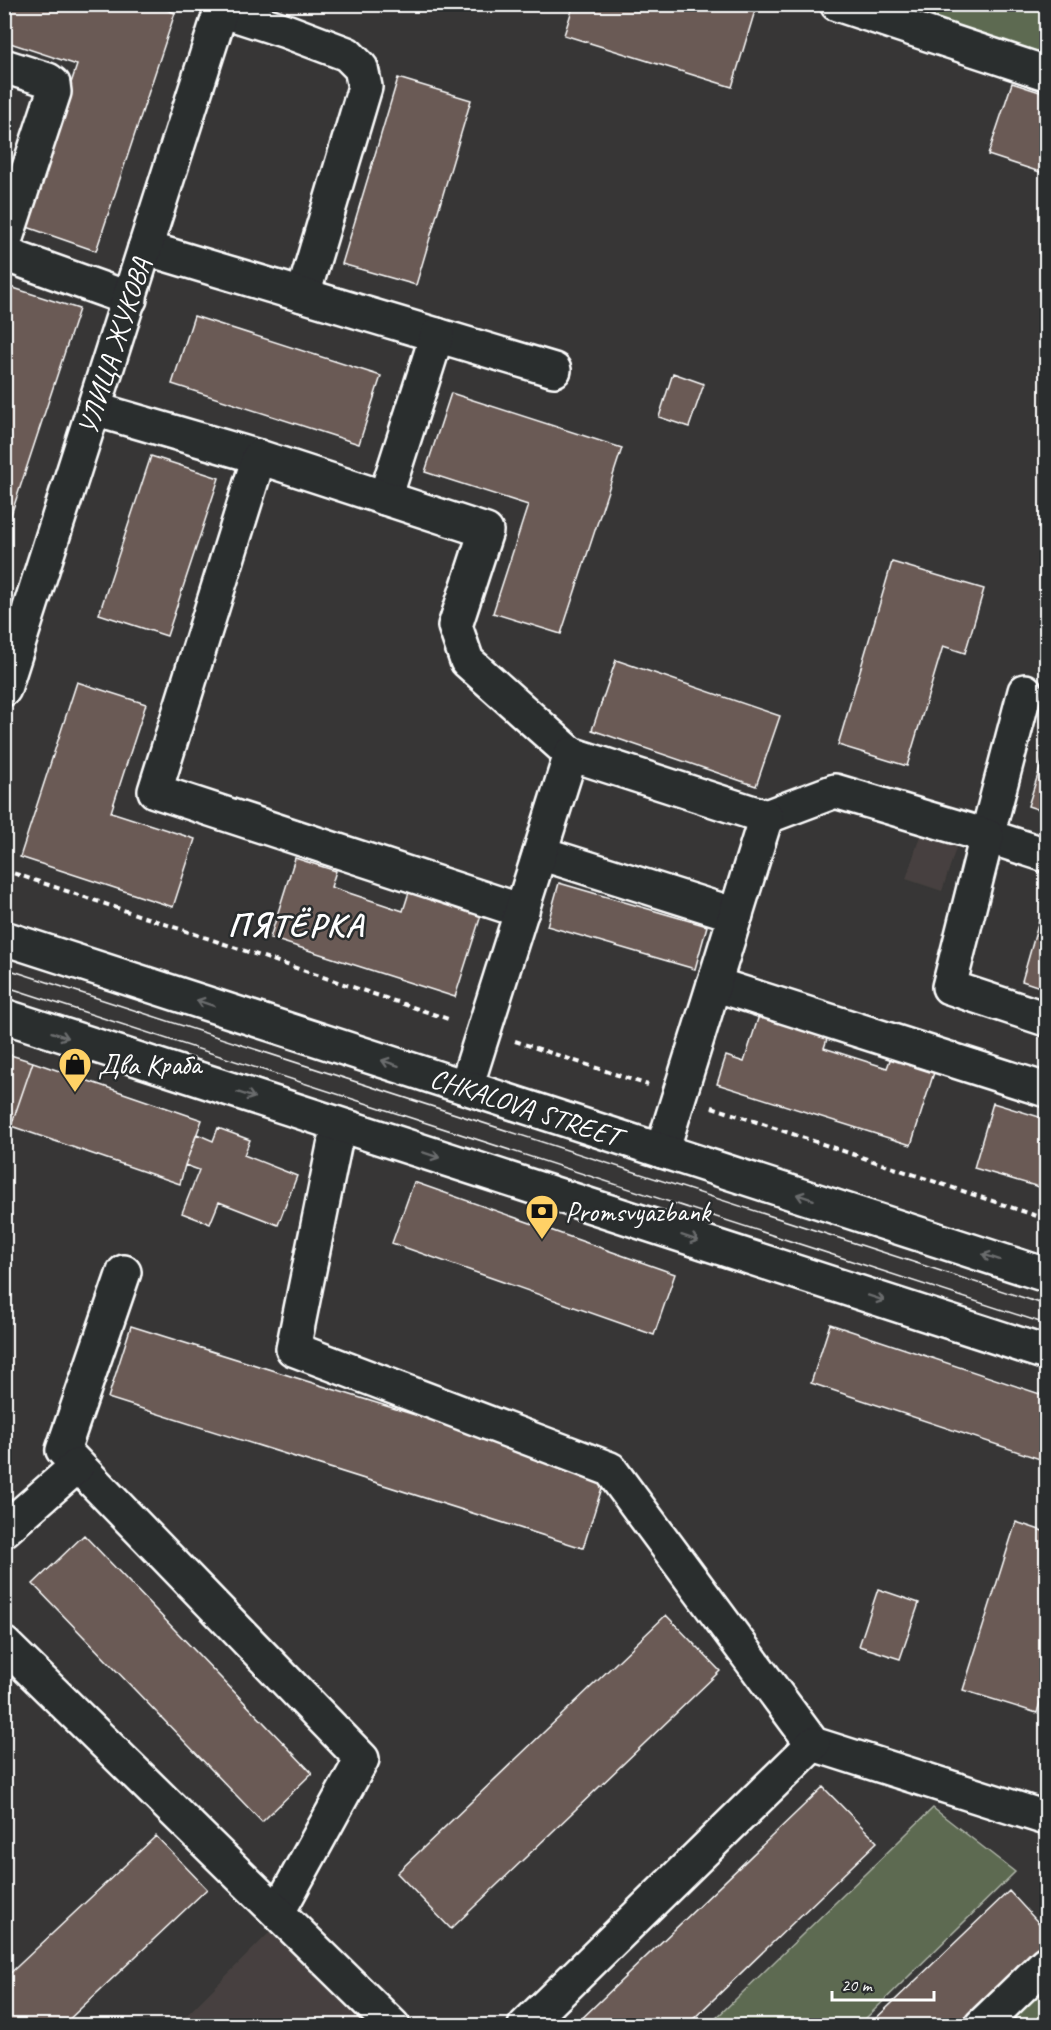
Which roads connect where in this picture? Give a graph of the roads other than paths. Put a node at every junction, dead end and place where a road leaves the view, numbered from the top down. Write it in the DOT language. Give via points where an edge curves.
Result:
graph roads {
  1 [pos="837,4"];
  2 [pos="222,7"];
  3 [pos="4,66"];
  4 [pos="1047,73"];
  5 [pos="4,244"];
  6 [pos="145,248"];
  7 [pos="4,254"];
  8 [pos="303,295"];
  9 [pos="130,298"];
  10 [pos="437,335"];
  11 [pos="554,370"];
  12 [pos="94,409"];
  13 [pos="259,457"];
  14 [pos="385,498"];
  15 [pos="4,689"];
  16 [pos="1025,691"];
  17 [pos="572,754"];
  18 [pos="766,817"];
  19 [pos="987,836"];
  20 [pos="540,854"];
  21 [pos="1047,855"];
  22 [pos="522,911"];
  23 [pos="736,915"];
  24 [pos="4,938"];
  25 [pos="714,984"];
  26 [pos="4,1016"];
  27 [pos="1047,1019"];
  28 [pos="466,1087"];
  29 [pos="1047,1090"];
  30 [pos="340,1126"];
  31 [pos="662,1151"];
  32 [pos="124,1272"];
  33 [pos="1047,1275"];
  34 [pos="1047,1353"];
  35 [pos="77,1466"];
  36 [pos="4,1530"];
  37 [pos="7,1651"];
  38 [pos="813,1744"];
  39 [pos="1047,1818"];
  40 [pos="278,1912"];
  41 [pos="1047,1963"];
  42 [pos="393,2025"];
  43 [pos="525,2025"];
  44 [pos="981,2025"];
  1 -- 4 [label="main road"];
  2 -- 6 [label="main road, УЛИЦА ЖУКОВА"];
  2 -- 8 [label="main road" via="347,54 361,68 365,87"];
  3 -- 5 [label="main road" via="48,80 54,92"];
  6 -- 8 [label="main road"];
  6 -- 9 [label="main road, УЛИЦА ЖУКОВА"];
  7 -- 9 [label="main road"];
  8 -- 10 [label="main road"];
  9 -- 12 [label="main road, УЛИЦА ЖУКОВА"];
  10 -- 11 [label="main road"];
  10 -- 14 [label="main road"];
  12 -- 13 [label="main road"];
  12 -- 15 [label="main road, УЛИЦА ЖУКОВА"];
  13 -- 14 [label="main road"];
  13 -- 22 [label="main road" via="155,791"];
  14 -- 17 [label="main road" via="486,531 455,626 467,661"];
  16 -- 19 [label="main road"];
  17 -- 18 [label="main road"];
  17 -- 20 [label="main road"];
  18 -- 19 [label="main road" via="835,791"];
  18 -- 23 [label="main road"];
  19 -- 21 [label="main road"];
  19 -- 27 [label="main road" via="949,987"];
  20 -- 22 [label="main road"];
  20 -- 23 [label="main road"];
  22 -- 28 [label="main road"];
  23 -- 25 [label="main road"];
  28 -- 24 [label="main road, CHKALOVA STREET, one-way"];
  25 -- 29 [label="main road"];
  25 -- 31 [label="main road"];
  26 -- 30 [label="main road, one-way"];
  28 -- 31 [label="main road, CHKALOVA STREET"];
  30 -- 34 [label="main road, one-way"];
  30 -- 38 [label="main road" via="293,1349 610,1469"];
  33 -- 31 [label="main road, CHKALOVA STREET, one-way"];
  32 -- 35 [label="main road" via="63,1450"];
  35 -- 36 [label="main road"];
  35 -- 40 [label="main road" via="362,1759"];
  37 -- 40 [label="main road"];
  38 -- 39 [label="main road"];
  38 -- 43 [label="main road"];
  40 -- 42 [label="main road"];
  41 -- 44 [label="main road"];
}
